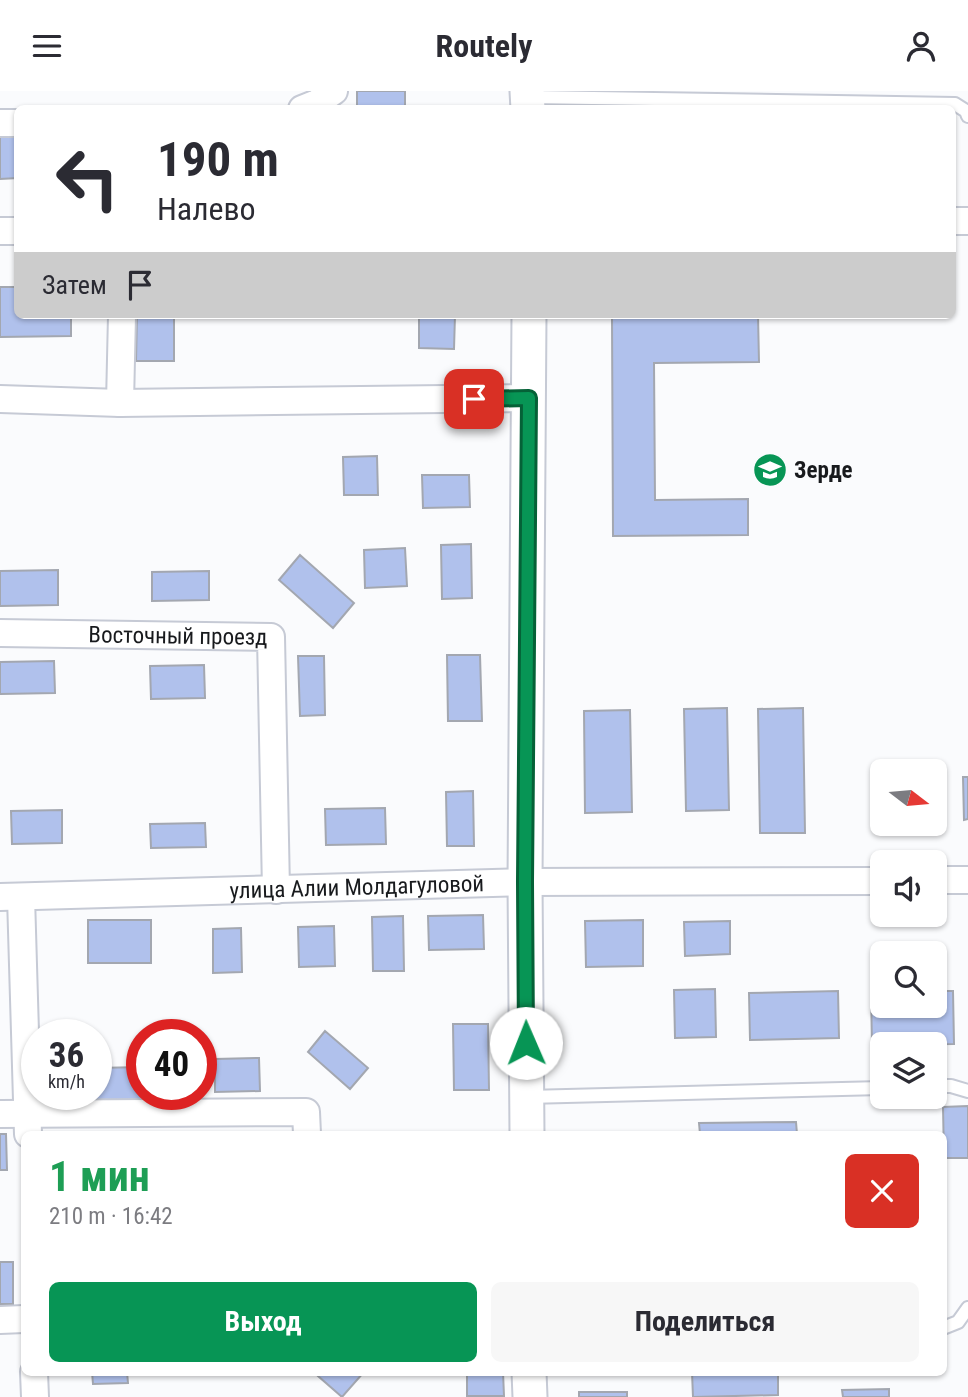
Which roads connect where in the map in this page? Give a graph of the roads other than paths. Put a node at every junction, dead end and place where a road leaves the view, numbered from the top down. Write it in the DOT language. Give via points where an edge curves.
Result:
graph roads {
  1 [pos="334,91"];
  2 [pos="527,99"];
  3 [pos="312,105"];
  4 [pos="968,116"];
  5 [pos="122,319"];
  6 [pos="529,319"];
  7 [pos="529,398"];
  8 [pos="0,399"];
  9 [pos="120,403"];
  10 [pos="0,633"];
  11 [pos="947,880"];
  12 [pos="968,880"];
  13 [pos="870,881"];
  14 [pos="525,882"];
  15 [pos="276,890"];
  16 [pos="11,897"];
  17 [pos="947,1086"];
  18 [pos="870,1088"];
  19 [pos="968,1091"];
  20 [pos="527,1097"];
  21 [pos="0,1114"];
  22 [pos="28,1124"];
  23 [pos="307,1131"];
  24 [pos="527,1131"];
  25 [pos="968,1308"];
  26 [pos="0,1319"];
  27 [pos="21,1319"];
  28 [pos="947,1326"];
  29 [pos="34,1376"];
  30 [pos="529,1376"];
  31 [pos="35,1397"];
  32 [pos="530,1397"];
  1 -- 3 [label="street"];
  2 -- 4 [label="lane" via="955,104"];
  5 -- 9 [label="street"];
  6 -- 7 [label="street"];
  7 -- 9 [label="street"];
  7 -- 14 [label="street"];
  8 -- 9 [label="street"];
  10 -- 15 [label="street, Восточный проезд" via="271,637"];
  11 -- 12 [label="street"];
  13 -- 14 [label="street, улица Алии Молдагуловой"];
  14 -- 15 [label="street, улица Алии Молдагуловой"];
  14 -- 20 [label="street"];
  15 -- 16 [label="street, улица Алии Молдагуловой"];
  16 -- 22 [label="street"];
  17 -- 19 [label="lane"];
  18 -- 20 [label="lane"];
  20 -- 24 [label="street"];
  21 -- 22 [label="street"];
  22 -- 23 [label="street" via="306,1112"];
  25 -- 28 [label="lane" via="958,1322"];
  26 -- 27 [label="street"];
  29 -- 31 [label="street"];
  30 -- 32 [label="street"];
}
